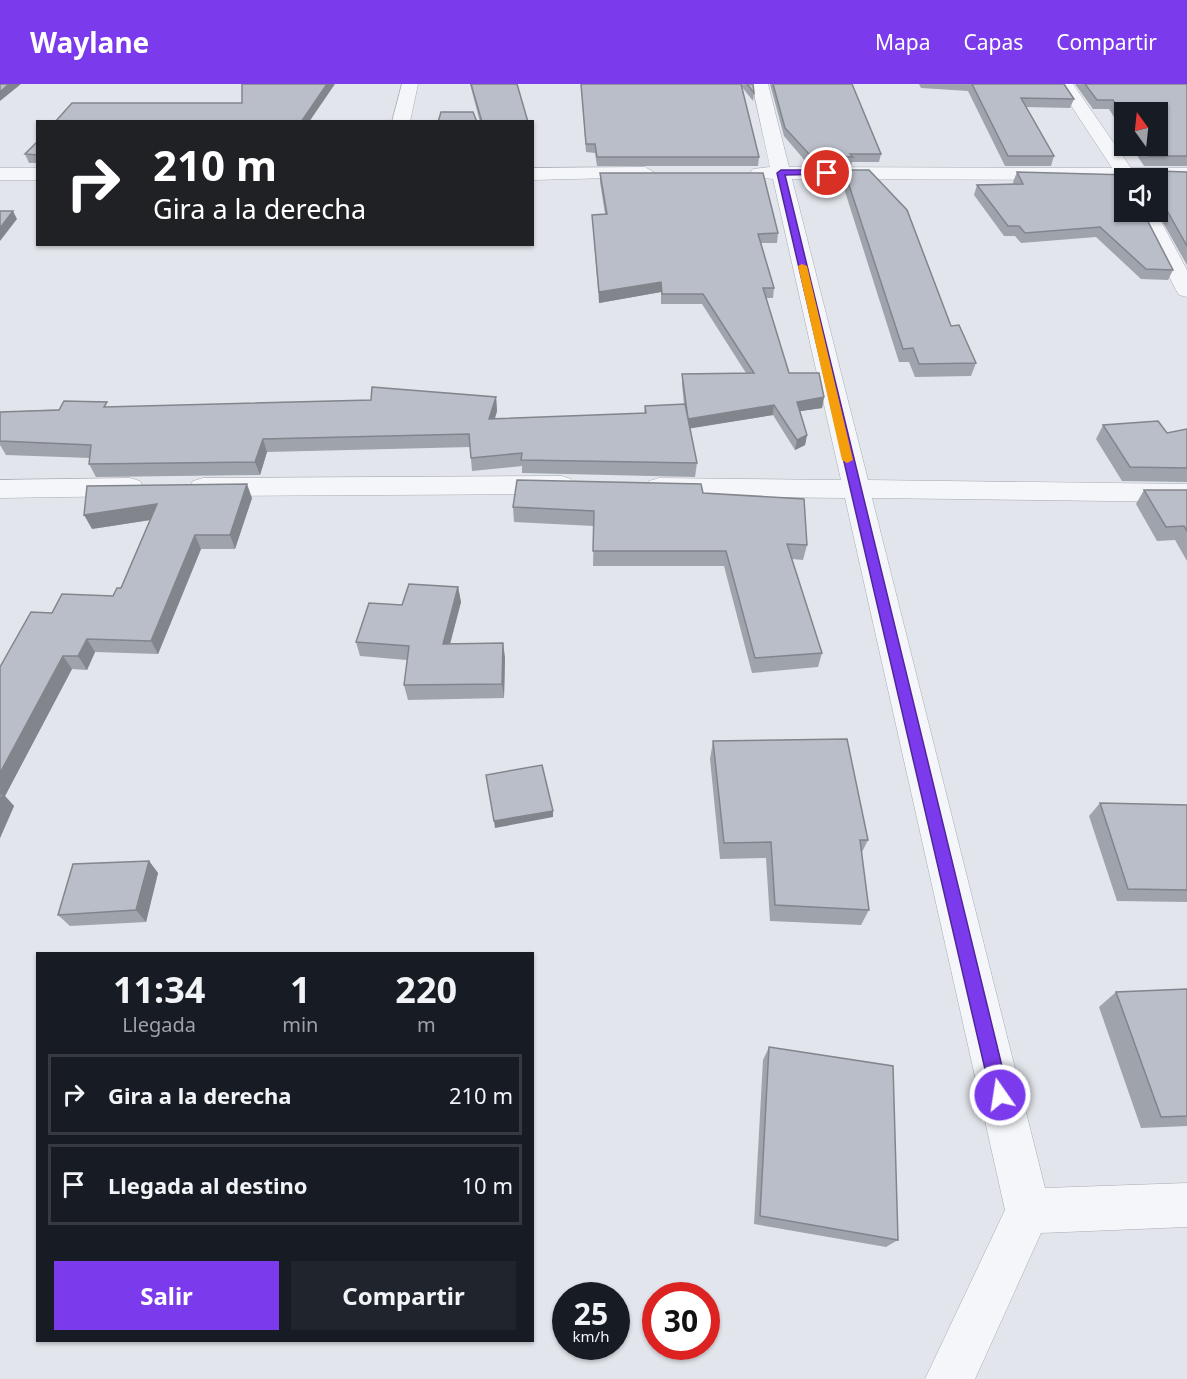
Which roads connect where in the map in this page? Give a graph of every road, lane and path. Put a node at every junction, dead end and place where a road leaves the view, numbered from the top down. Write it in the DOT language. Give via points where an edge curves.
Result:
graph roads {
  1 [pos="410,84"];
  2 [pos="760,84"];
  3 [pos="1065,84"];
  4 [pos="401,120"];
  5 [pos="1122,168"];
  6 [pos="662,173"];
  7 [pos="745,173"];
  8 [pos="781,173"];
  9 [pos="0,174"];
  10 [pos="36,174"];
  11 [pos="534,174"];
  12 [pos="1187,174"];
  13 [pos="1168,175"];
  14 [pos="1114,176"];
  15 [pos="1151,222"];
  16 [pos="1187,290"];
  17 [pos="592,485"];
  18 [pos="640,486"];
  19 [pos="0,489"];
  20 [pos="855,491"];
  21 [pos="1187,493"];
  22 [pos="1187,1205"];
  23 [pos="1028,1211"];
  24 [pos="950,1379"];
  1 -- 4 [label="street"];
  2 -- 8 [label="street"];
  3 -- 5 [label="street"];
  6 -- 11 [label="street"];
  7 -- 8 [label="street"];
  8 -- 14 [label="street"];
  8 -- 20 [label="street"];
  9 -- 10 [label="street"];
  12 -- 13 [label="street"];
  15 -- 16 [label="street"];
  17 -- 19 [label="street"];
  18 -- 20 [label="street"];
  20 -- 21 [label="street"];
  20 -- 23 [label="street"];
  22 -- 23 [label="street"];
  23 -- 24 [label="street"];
}
